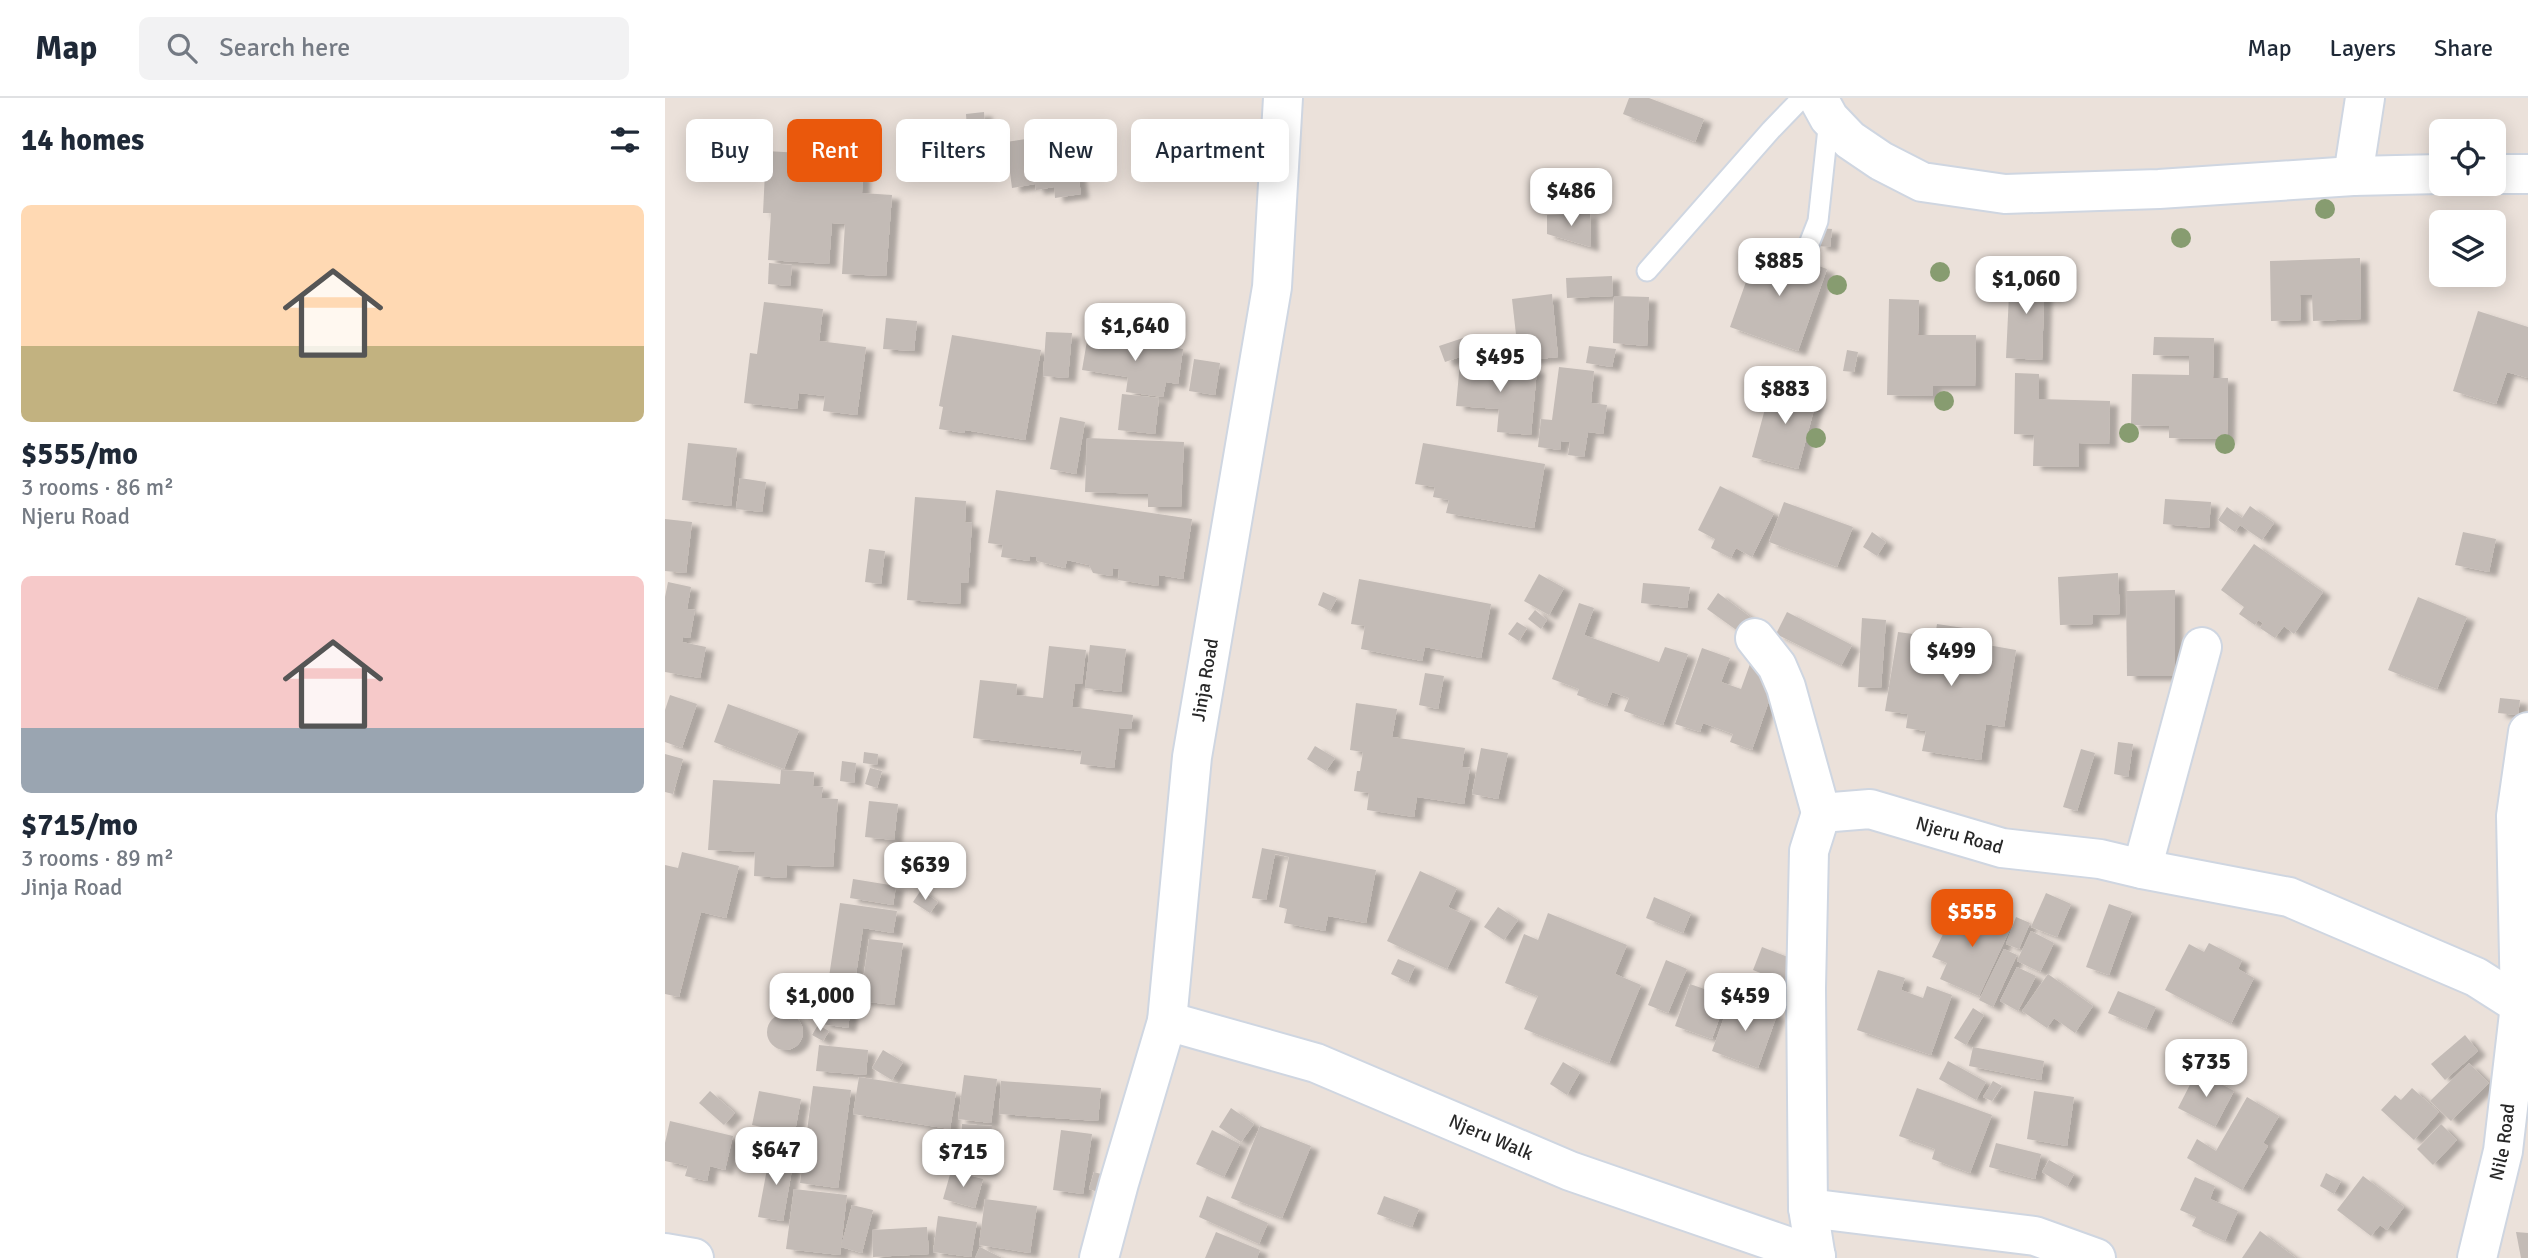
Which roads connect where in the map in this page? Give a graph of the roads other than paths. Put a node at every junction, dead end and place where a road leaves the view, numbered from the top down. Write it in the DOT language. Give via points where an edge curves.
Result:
graph roads {
  1 [pos="1283,98"];
  2 [pos="2365,98"];
  3 [pos="1816,105"];
  4 [pos="2429,174"];
  5 [pos="2506,174"];
  6 [pos="2528,174"];
  7 [pos="2353,176"];
  8 [pos="1809,244"];
  9 [pos="1647,271"];
  10 [pos="1755,638"];
  11 [pos="2203,647"];
  12 [pos="2528,732"];
  13 [pos="1821,813"];
  14 [pos="2142,869"];
  15 [pos="2520,1005"];
  16 [pos="1167,1021"];
  17 [pos="1808,1208"];
  18 [pos="665,1253"];
  19 [pos="1816,1257"];
  20 [pos="694,1258"];
  21 [pos="1099,1258"];
  22 [pos="2096,1258"];
  23 [pos="2477,1258"];
  1 -- 16 [label="street, Jinja Road" via="1272,287 1192,757"];
  2 -- 7 [label="street"];
  3 -- 7 [label="street" via="1850,141 1922,182 2005,194"];
  3 -- 8 [label="lane" via="1818,221"];
  3 -- 9 [label="lane" via="1771,130"];
  4 -- 7 [label="street"];
  5 -- 6 [label="street"];
  10 -- 13 [label="street" via="1777,666 1786,687"];
  11 -- 14 [label="street"];
  12 -- 15 [label="street, Nile Road" via="2516,816"];
  13 -- 14 [label="street, Njeru Road" via="1870,809 2002,848 2100,859"];
  13 -- 17 [label="street" via="1809,851"];
  14 -- 15 [label="street, Njeru Road" via="2289,897 2476,977"];
  15 -- 23 [label="street, Nile Road" via="2503,1151"];
  16 -- 19 [label="street, Njeru Walk" via="1316,1063 1570,1171"];
  16 -- 21 [label="street, Jinja Road"];
  17 -- 19 [label="street"];
  17 -- 22 [label="street" via="2035,1236"];
  18 -- 20 [label="street"];
}
